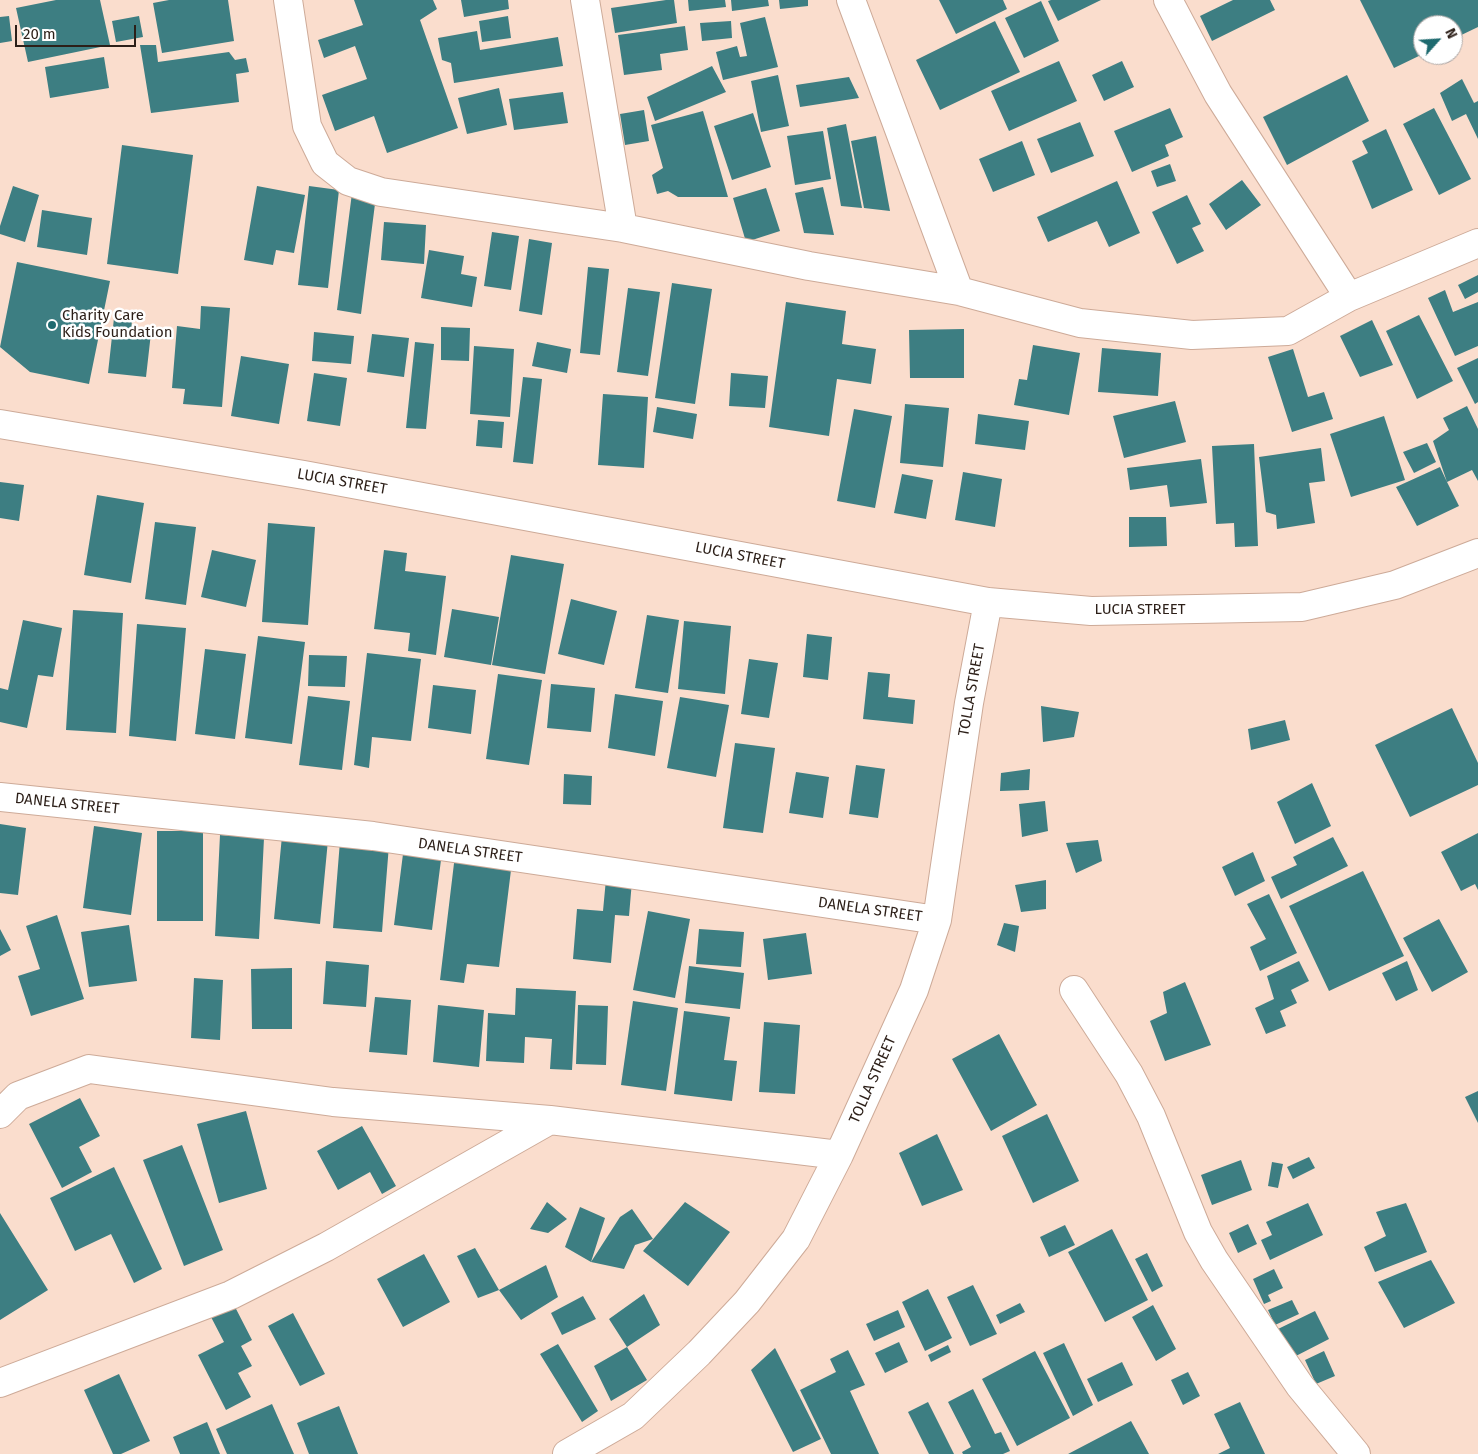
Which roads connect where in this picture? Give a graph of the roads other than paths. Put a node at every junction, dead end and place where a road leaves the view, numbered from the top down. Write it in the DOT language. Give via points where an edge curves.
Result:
graph roads {
  1 [pos="288,0"];
  2 [pos="585,0"];
  3 [pos="851,0"];
  4 [pos="1168,0"];
  5 [pos="623,228"];
  6 [pos="1478,243"];
  7 [pos="960,291"];
  8 [pos="1349,297"];
  9 [pos="0,424"];
  10 [pos="1478,553"];
  11 [pos="988,602"];
  12 [pos="0,797"];
  13 [pos="937,920"];
  14 [pos="1074,990"];
  15 [pos="0,1114"];
  16 [pos="550,1120"];
  17 [pos="839,1155"];
  18 [pos="0,1383"];
  19 [pos="567,1454"];
  20 [pos="1356,1454"];
  1 -- 5 [label="street" via="307,126 325,163 348,181 381,192"];
  2 -- 5 [label="street"];
  3 -- 7 [label="street"];
  4 -- 8 [label="street" via="1218,94"];
  5 -- 7 [label="street" via="809,266"];
  6 -- 8 [label="street"];
  7 -- 8 [label="street" via="1080,323 1192,335 1288,332"];
  9 -- 11 [label="street, LUCIA STREET" via="304,475"];
  10 -- 11 [label="street, LUCIA STREET" via="1395,585 1302,608 1090,611"];
  11 -- 13 [label="street, TOLLA STREET" via="969,703"];
  12 -- 13 [label="street, DANELA STREET" via="373,836"];
  13 -- 17 [label="street, TOLLA STREET" via="914,990"];
  14 -- 20 [label="street" via="1129,1074 1147,1108 1198,1232 1214,1260 1300,1386"];
  15 -- 16 [label="street" via="18,1096 89,1069 333,1102"];
  16 -- 17 [label="street"];
  16 -- 18 [label="street" via="326,1247 231,1295"];
  17 -- 19 [label="street, TOLLA STREET" via="796,1239 747,1302 700,1353 633,1416"];
}
